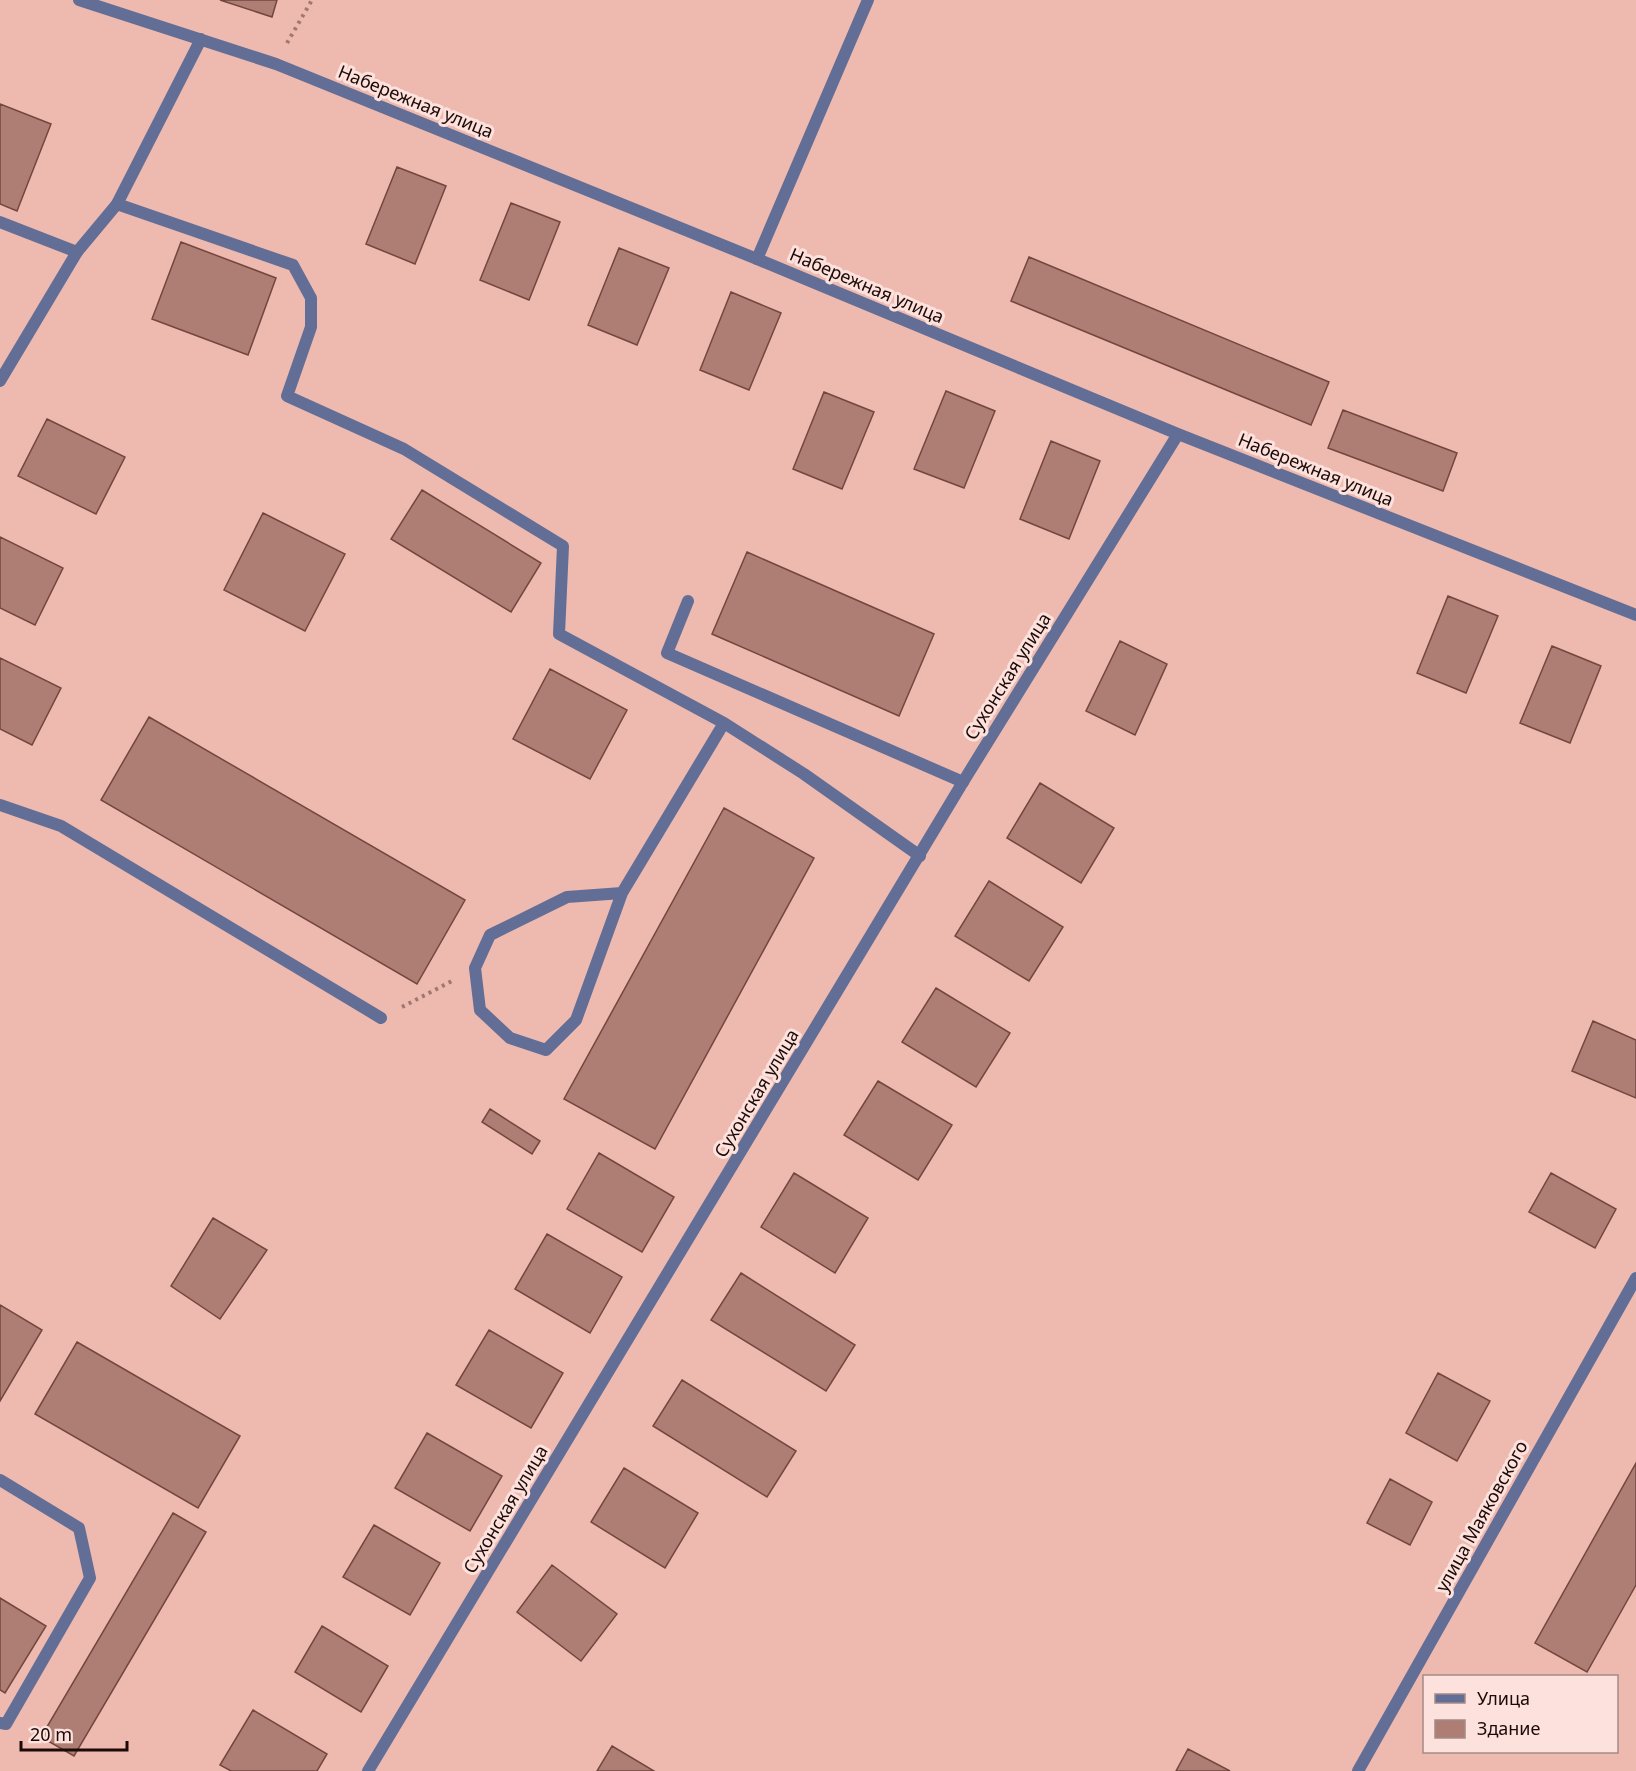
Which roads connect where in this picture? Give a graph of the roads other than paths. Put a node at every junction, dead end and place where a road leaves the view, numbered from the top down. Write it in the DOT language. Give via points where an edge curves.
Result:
graph roads {
  1 [pos="79,0"];
  2 [pos="868,0"];
  3 [pos="201,39"];
  4 [pos="117,204"];
  5 [pos="0,222"];
  6 [pos="77,252"];
  7 [pos="757,259"];
  8 [pos="0,381"];
  9 [pos="1178,434"];
  10 [pos="688,602"];
  11 [pos="1636,615"];
  12 [pos="724,723"];
  13 [pos="963,782"];
  14 [pos="0,805"];
  15 [pos="920,856"];
  16 [pos="622,893"];
  17 [pos="381,1018"];
  18 [pos="1636,1278"];
  19 [pos="0,1480"];
  20 [pos="0,1723"];
  21 [pos="368,1771"];
  22 [pos="1358,1771"];
  1 -- 3 [label="street, Набережная улица"];
  2 -- 7 [label="street"];
  3 -- 4 [label="street"];
  3 -- 7 [label="street, Набережная улица" via="276,64"];
  4 -- 6 [label="street"];
  4 -- 12 [label="street" via="293,265 311,298 311,327 287,396 404,448 563,546 559,634"];
  5 -- 6 [label="street"];
  6 -- 8 [label="street"];
  7 -- 9 [label="street, Набережная улица"];
  9 -- 11 [label="street, Набережная улица"];
  9 -- 13 [label="street, Сухонская улица"];
  10 -- 13 [label="street" via="667,653"];
  12 -- 15 [label="street"];
  12 -- 16 [label="street"];
  13 -- 15 [label="street, Сухонская улица"];
  14 -- 17 [label="street" via="61,826"];
  15 -- 21 [label="street, Сухонская улица"];
  16 -- 16 [label="street" via="567,897 490,935 475,968 480,1010 510,1038 546,1050 576,1020"];
  18 -- 22 [label="street, улица Маяковского"];
  19 -- 20 [label="street" via="79,1528 90,1578 6,1724"];
}
